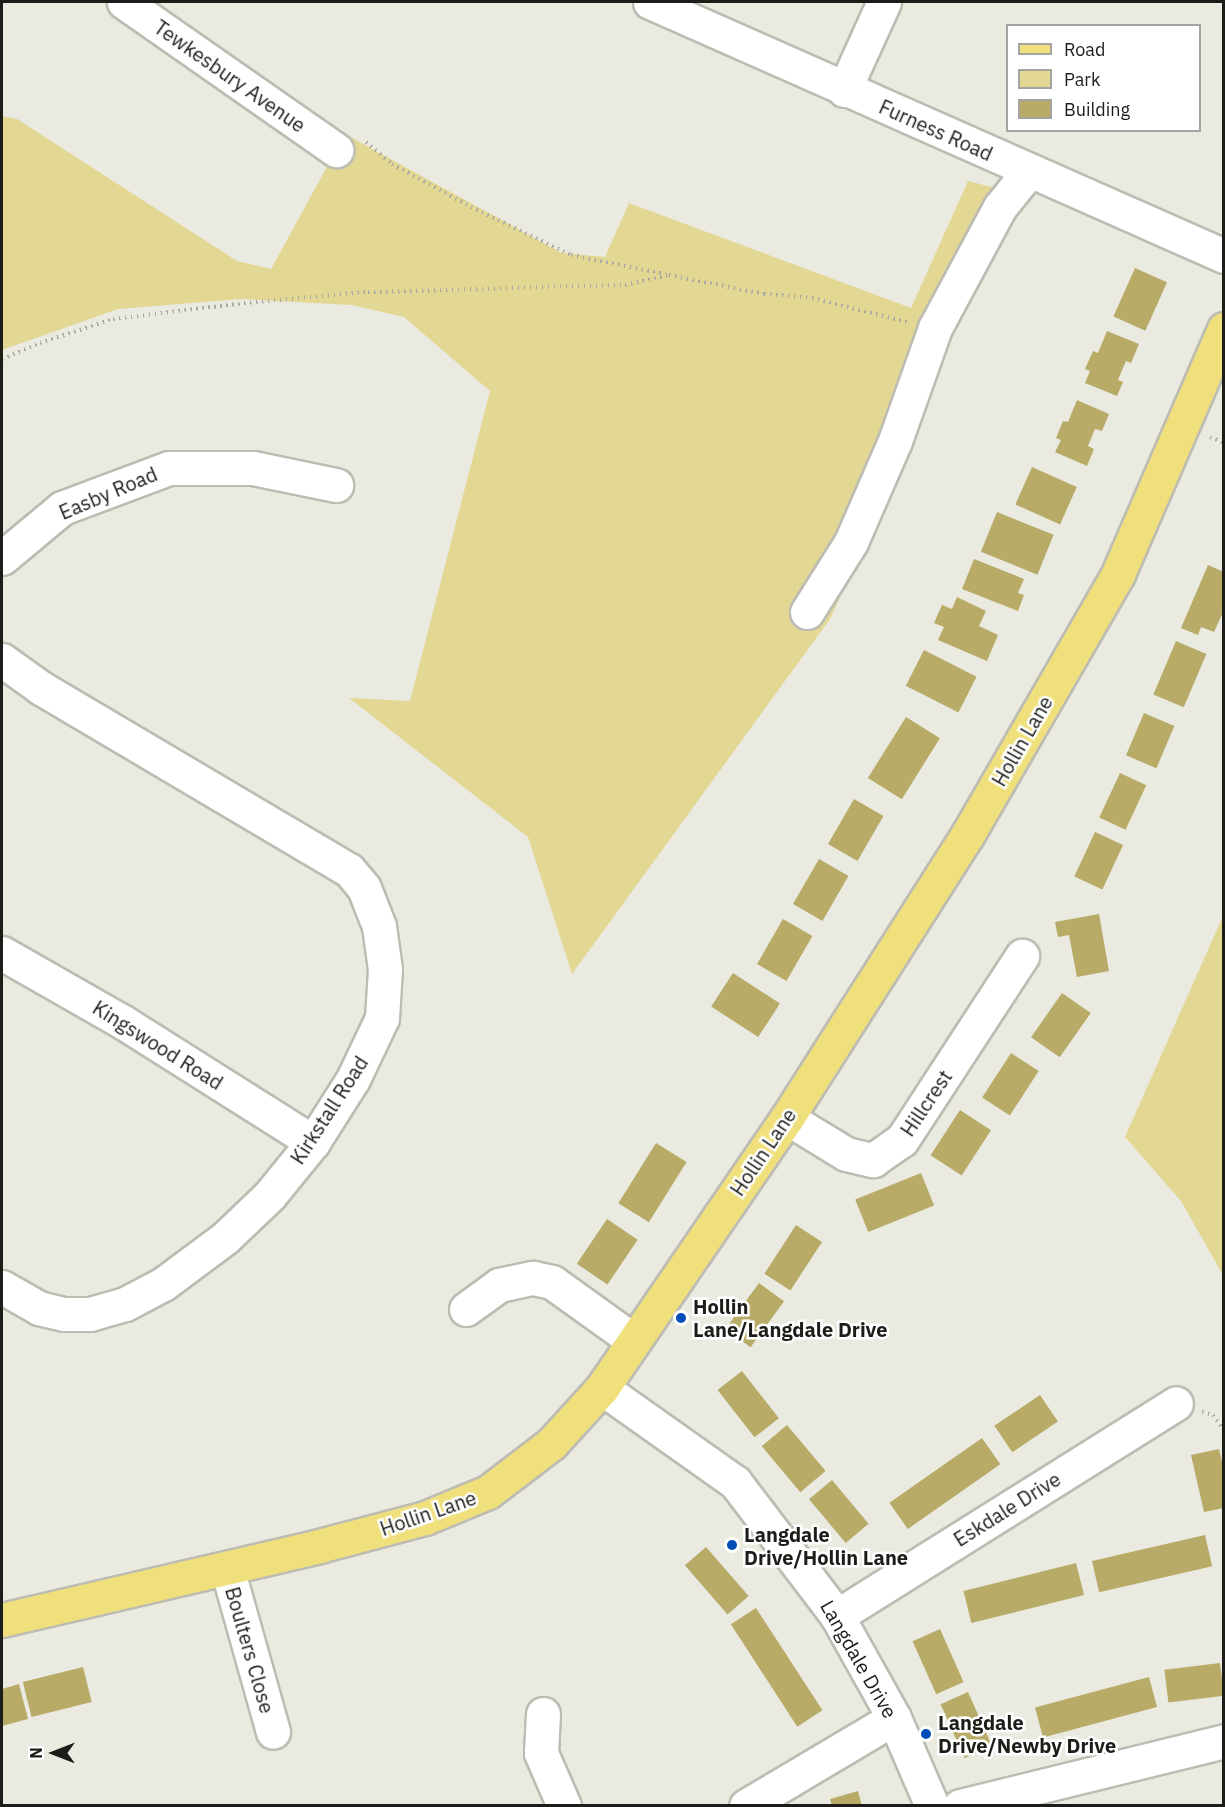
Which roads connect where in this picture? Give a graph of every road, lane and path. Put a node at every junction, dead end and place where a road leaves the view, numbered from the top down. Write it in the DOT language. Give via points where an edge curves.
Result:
graph roads {
  1 [pos="124,2"];
  2 [pos="650,2"];
  3 [pos="884,2"];
  4 [pos="844,90"];
  5 [pos="336,150"];
  6 [pos="1029,171"];
  7 [pos="1224,256"];
  8 [pos="669,274"];
  9 [pos="935,328"];
  10 [pos="1224,329"];
  11 [pos="2,359"];
  12 [pos="336,485"];
  13 [pos="2,558"];
  14 [pos="807,612"];
  15 [pos="2,660"];
  16 [pos="2,953"];
  17 [pos="1022,956"];
  18 [pos="787,1118"];
  19 [pos="313,1142"];
  20 [pos="2,1287"];
  21 [pos="466,1309"];
  22 [pos="634,1341"];
  23 [pos="602,1388"];
  24 [pos="1176,1403"];
  25 [pos="227,1568"];
  26 [pos="837,1616"];
  27 [pos="2,1620"];
  28 [pos="543,1714"];
  29 [pos="894,1718"];
  30 [pos="273,1732"];
  31 [pos="1224,1741"];
  32 [pos="564,1806"];
  33 [pos="746,1806"];
  34 [pos="932,1806"];
  35 [pos="960,1806"];
  1 -- 5 [label="street, Tewkesbury Avenue"];
  2 -- 4 [label="street, Furness Road"];
  3 -- 4 [label="street"];
  4 -- 6 [label="street, Furness Road"];
  5 -- 8 [label="path" via="350,133 392,164 571,255"];
  6 -- 7 [label="street, Furness Road"];
  6 -- 9 [label="street" via="1000,207"];
  8 -- 9 [label="path" via="764,294 812,298"];
  8 -- 11 [label="path" via="625,285 368,292 113,319 40,342"];
  9 -- 14 [label="street" via="895,441 851,542"];
  10 -- 18 [label="main road, Hollin Lane" via="1118,574 968,834"];
  12 -- 13 [label="street, Easby Road" via="253,468 169,468 62,508"];
  15 -- 19 [label="street, Kirkstall Road" via="41,688 349,870 364,888 383,948 382,1018 354,1079"];
  16 -- 19 [label="street, Kingswood Road" via="123,1022"];
  17 -- 18 [label="street, Hillcrest" via="902,1140 873,1160 846,1154"];
  18 -- 22 [label="main road, Hollin Lane"];
  19 -- 20 [label="street, Kirkstall Road" via="270,1195 232,1232 194,1263 125,1304 90,1314 64,1314 39,1308"];
  21 -- 22 [label="street" via="500,1285 533,1278 552,1282"];
  22 -- 23 [label="main road, Hollin Lane"];
  23 -- 25 [label="main road, Hollin Lane" via="552,1443 488,1492 425,1518"];
  23 -- 26 [label="street, Langdale Drive" via="735,1482"];
  24 -- 26 [label="street, Eskdale Drive"];
  25 -- 27 [label="main road, Hollin Lane"];
  25 -- 30 [label="street, Boulters Close"];
  26 -- 29 [label="street, Langdale Drive"];
  28 -- 32 [label="street" via="541,1753"];
  29 -- 33 [label="street"];
  29 -- 34 [label="street, Langdale Drive"];
  31 -- 35 [label="street"];
}
